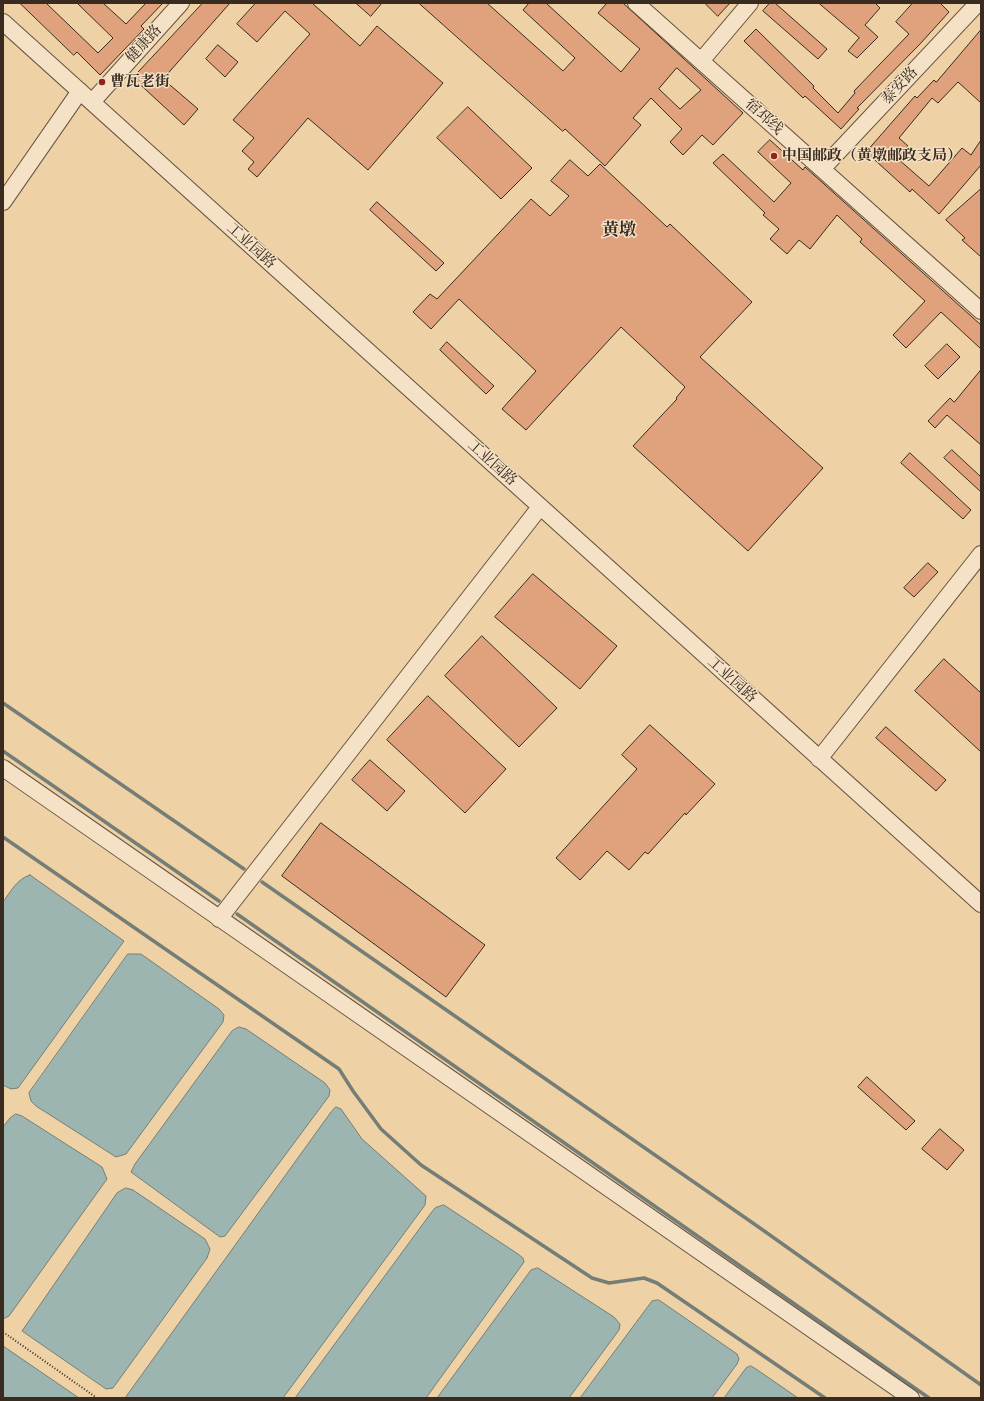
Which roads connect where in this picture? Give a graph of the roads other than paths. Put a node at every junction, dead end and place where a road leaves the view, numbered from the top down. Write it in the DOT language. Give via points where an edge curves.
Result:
graph roads {
  1 [pos="180,3"];
  2 [pos="636,3"];
  3 [pos="750,3"];
  4 [pos="978,3"];
  5 [pos="3,22"];
  6 [pos="701,61"];
  7 [pos="80,91"];
  8 [pos="92,102"];
  9 [pos="822,169"];
  10 [pos="3,202"];
  11 [pos="981,311"];
  12 [pos="540,507"];
  13 [pos="981,554"];
  14 [pos="819,759"];
  15 [pos="3,768"];
  16 [pos="981,904"];
  17 [pos="219,919"];
  18 [pos="911,1398"];
  1 -- 8 [label="street, 健康路"];
  2 -- 6 [label="street, 宿邳线"];
  3 -- 6 [label="street"];
  4 -- 9 [label="street, 泰安路"];
  5 -- 7 [label="street, 工业园路"];
  6 -- 9 [label="street, 宿邳线"];
  7 -- 8 [label="street, 工业园路"];
  7 -- 10 [label="street"];
  8 -- 12 [label="street, 工业园路"];
  9 -- 11 [label="street, 宿邳线"];
  12 -- 14 [label="street, 工业园路"];
  12 -- 17 [label="street"];
  13 -- 14 [label="street"];
  14 -- 16 [label="street, 工业园路"];
  15 -- 17 [label="street"];
  17 -- 18 [label="street"];
}
